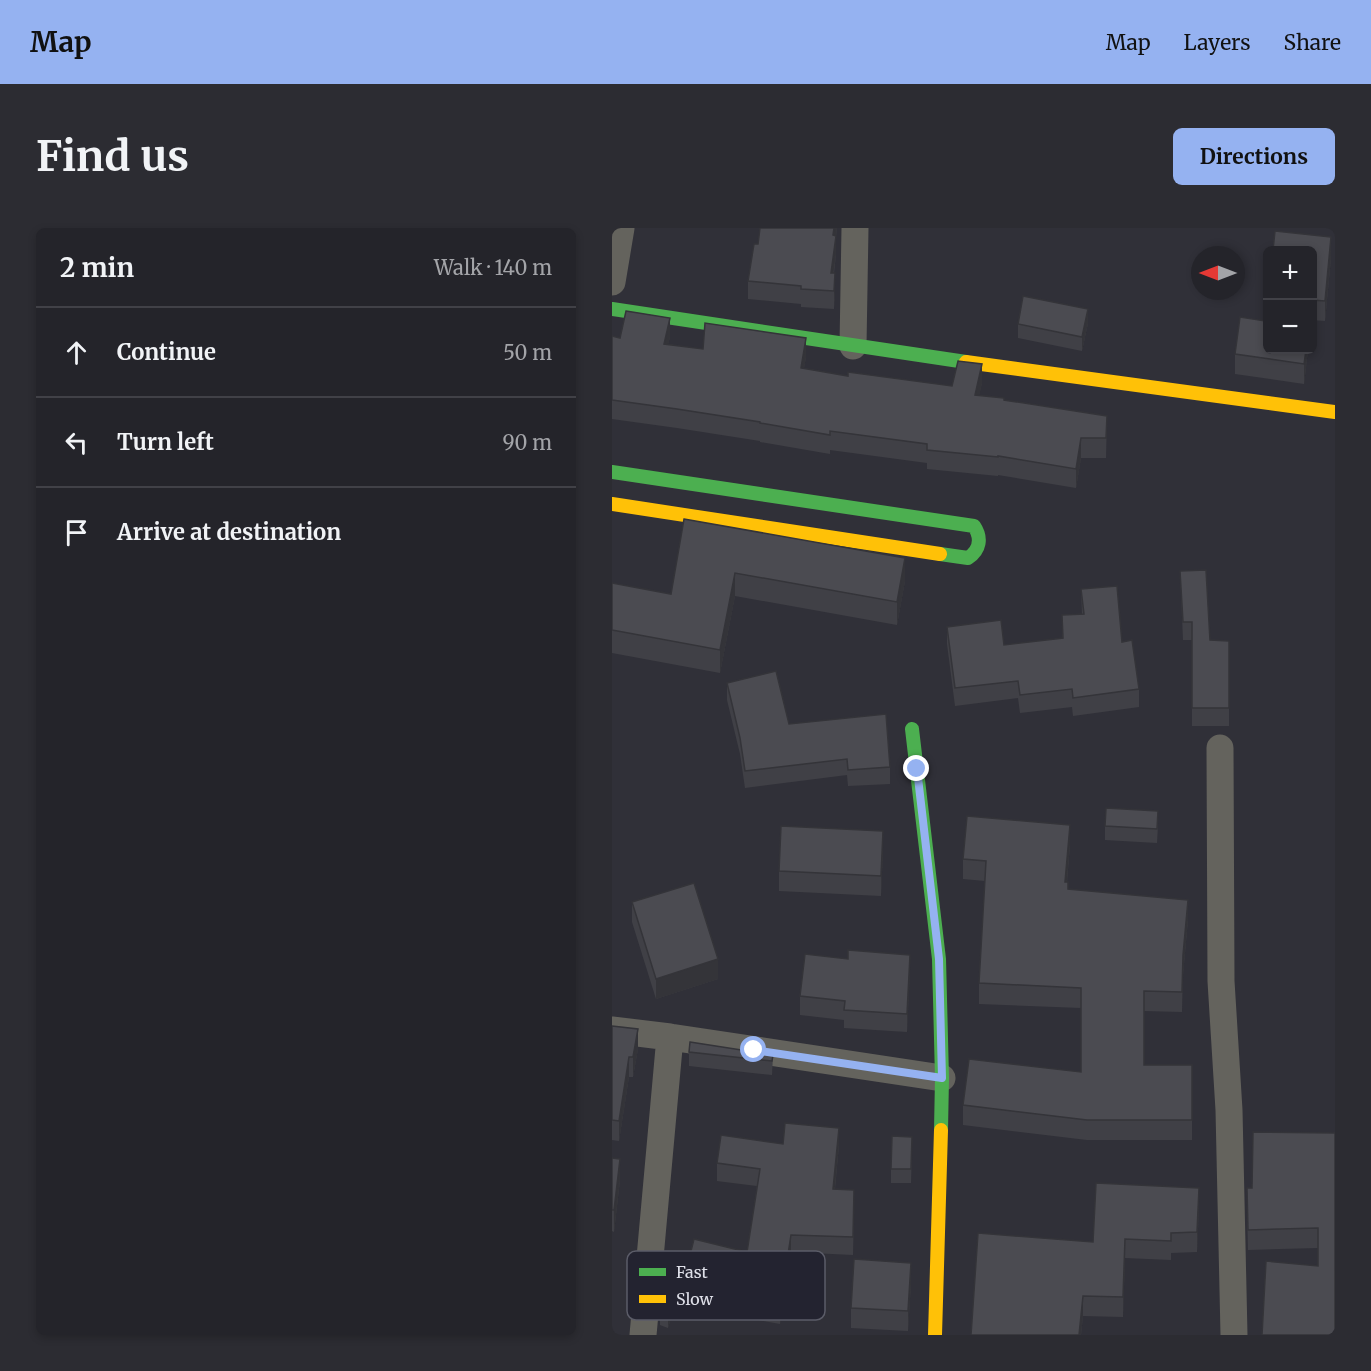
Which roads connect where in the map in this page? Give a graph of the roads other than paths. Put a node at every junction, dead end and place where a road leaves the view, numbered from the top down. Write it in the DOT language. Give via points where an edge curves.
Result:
graph roads {
  1 [pos="621,228"];
  2 [pos="855,228"];
  3 [pos="612,282"];
  4 [pos="612,309"];
  5 [pos="853,346"];
  6 [pos="1335,412"];
  7 [pos="612,472"];
  8 [pos="612,504"];
  9 [pos="912,729"];
  10 [pos="1220,748"];
  11 [pos="612,1030"];
  12 [pos="670,1037"];
  13 [pos="942,1078"];
  14 [pos="651,1251"];
  15 [pos="645,1320"];
  16 [pos="644,1335"];
  17 [pos="935,1335"];
  18 [pos="1234,1335"];
  1 -- 3 [label="street"];
  2 -- 5 [label="street"];
  4 -- 5 [label="street"];
  5 -- 6 [label="street"];
  7 -- 8 [label="street" via="974,526 979,532 979,544 975,555 968,558"];
  9 -- 13 [label="street" via="939,959"];
  10 -- 18 [label="street" via="1221,981 1229,1110"];
  11 -- 12 [label="street"];
  12 -- 13 [label="street"];
  12 -- 14 [label="street"];
  13 -- 17 [label="street"];
  15 -- 16 [label="street"];
}
